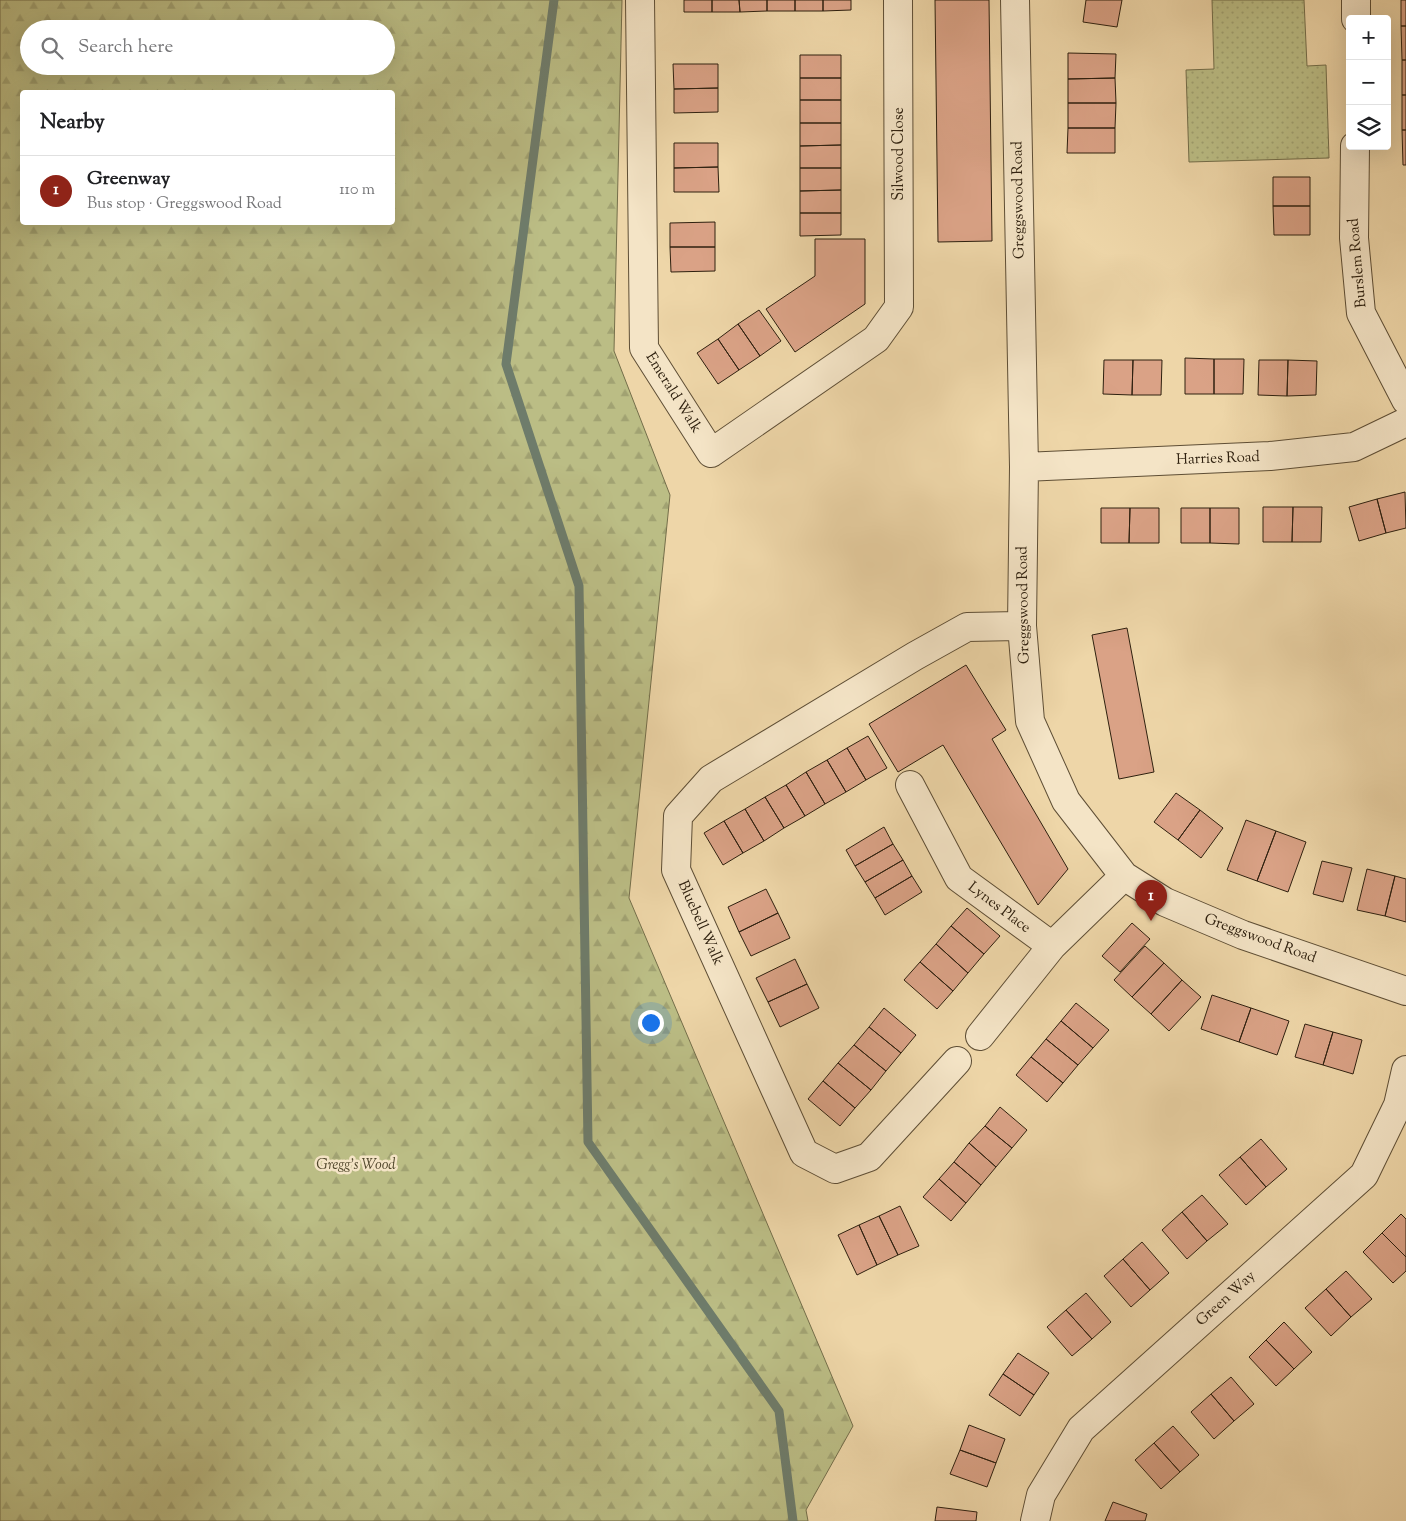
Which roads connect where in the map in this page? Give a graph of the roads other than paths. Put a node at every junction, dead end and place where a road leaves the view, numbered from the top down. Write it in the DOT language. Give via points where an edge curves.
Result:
graph roads {
  1 [pos="640,0"];
  2 [pos="898,0"];
  3 [pos="1015,0"];
  4 [pos="1356,0"];
  5 [pos="1356,15"];
  6 [pos="1355,150"];
  7 [pos="899,307"];
  8 [pos="1406,400"];
  9 [pos="1406,422"];
  10 [pos="1024,467"];
  11 [pos="1022,626"];
  12 [pos="910,785"];
  13 [pos="1124,876"];
  14 [pos="1052,946"];
  15 [pos="1406,991"];
  16 [pos="980,1036"];
  17 [pos="957,1061"];
  18 [pos="1406,1070"];
  19 [pos="1035,1521"];
  1 -- 7 [label="street, Emerald Walk" via="644,348 711,453 876,339"];
  2 -- 7 [label="street, Silwood Close"];
  3 -- 10 [label="street, Greggswood Road"];
  4 -- 5 [label="street"];
  6 -- 8 [label="street, Burslem Road" via="1354,238 1361,313"];
  9 -- 10 [label="street, Harries Road" via="1354,447 1270,456"];
  10 -- 11 [label="street, Greggswood Road"];
  11 -- 13 [label="street, Greggswood Road" via="1030,721 1066,801"];
  11 -- 17 [label="street, Bluebell Walk" via="967,627 711,779 678,816 676,870 804,1153 835,1169 869,1157"];
  12 -- 14 [label="street, Lynes Place" via="959,878"];
  13 -- 14 [label="street"];
  13 -- 15 [label="street, Greggswood Road" via="1165,902 1243,935"];
  14 -- 16 [label="street"];
  18 -- 19 [label="street, Green Way" via="1398,1105 1364,1175 1081,1429 1041,1495"];
}
